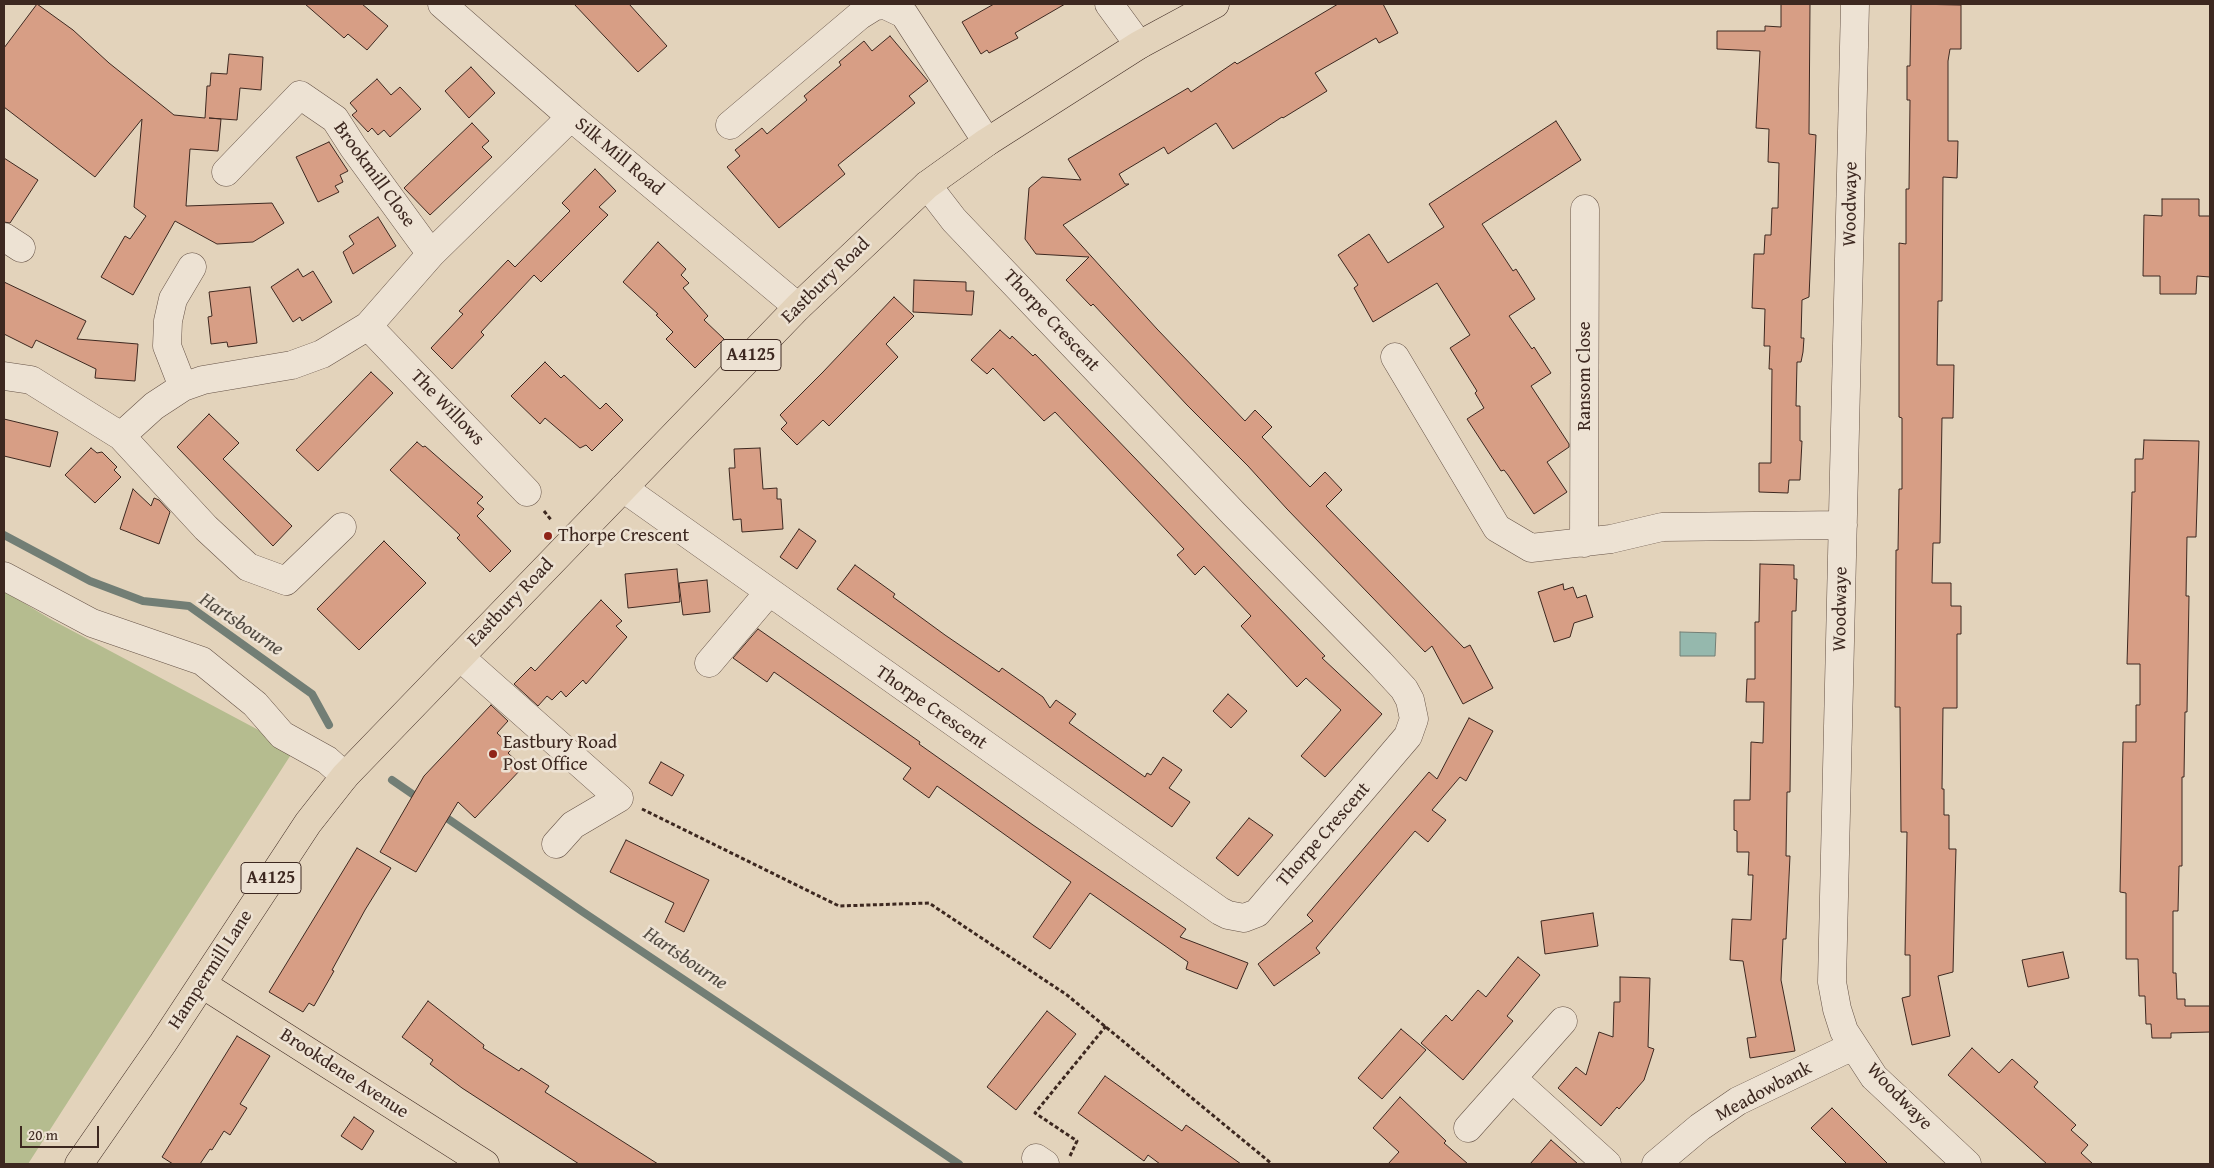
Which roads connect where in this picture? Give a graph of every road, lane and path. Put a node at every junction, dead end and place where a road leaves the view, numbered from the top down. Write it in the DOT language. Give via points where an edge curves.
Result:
graph roads {
  1 [pos="442,4"];
  2 [pos="1109,4"];
  3 [pos="1215,4"];
  4 [pos="1855,4"];
  5 [pos="1139,45"];
  6 [pos="571,117"];
  7 [pos="730,125"];
  8 [pos="987,142"];
  9 [pos="226,172"];
  10 [pos="927,185"];
  11 [pos="1585,209"];
  12 [pos="431,254"];
  13 [pos="192,267"];
  14 [pos="798,307"];
  15 [pos="368,326"];
  16 [pos="1395,357"];
  17 [pos="4,376"];
  18 [pos="183,387"];
  19 [pos="121,436"];
  20 [pos="623,488"];
  21 [pos="527,492"];
  22 [pos="1843,525"];
  23 [pos="342,527"];
  24 [pos="1584,543"];
  25 [pos="4,576"];
  26 [pos="769,592"];
  27 [pos="460,657"];
  28 [pos="709,663"];
  29 [pos="345,776"];
  30 [pos="619,798"];
  31 [pos="556,844"];
  32 [pos="202,984"];
  33 [pos="1563,1020"];
  34 [pos="1106,1026"];
  35 [pos="1853,1046"];
  36 [pos="1513,1079"];
  37 [pos="1468,1128"];
  38 [pos="79,1164"];
  39 [pos="485,1164"];
  40 [pos="1069,1164"];
  41 [pos="1272,1164"];
  42 [pos="1607,1164"];
  43 [pos="1656,1164"];
  44 [pos="1967,1164"];
  1 -- 6 [label="street, Silk Mill Road"];
  2 -- 5 [label="street"];
  3 -- 5 [label="main road, Eastbury Road / A4125"];
  4 -- 22 [label="street, Woodwaye"];
  5 -- 8 [label="main road, Eastbury Road / A4125"];
  6 -- 12 [label="street"];
  6 -- 14 [label="street, Silk Mill Road"];
  7 -- 8 [label="street" via="859,16 875,6 885,5 904,14"];
  8 -- 10 [label="main road, Eastbury Road / A4125"];
  9 -- 12 [label="street, Brookmill Close" via="300,95 335,119"];
  10 -- 14 [label="main road, Eastbury Road / A4125"];
  10 -- 26 [label="street, Thorpe Crescent" via="954,220 1404,689 1413,709 1412,727 1380,770 1257,913 1244,918 1228,915"];
  11 -- 24 [label="street, Ransom Close"];
  12 -- 15 [label="street"];
  13 -- 18 [label="street" via="173,299 168,321 167,346"];
  14 -- 20 [label="main road, Eastbury Road / A4125"];
  15 -- 18 [label="street" via="322,354 292,365 204,380"];
  15 -- 21 [label="street, The Willows"];
  16 -- 24 [label="street" via="1497,528 1531,548"];
  17 -- 19 [label="street" via="31,380"];
  18 -- 19 [label="street" via="154,406"];
  19 -- 23 [label="street" via="206,528 248,567 286,581"];
  20 -- 26 [label="street, Thorpe Crescent"];
  20 -- 27 [label="main road, Eastbury Road / A4125"];
  22 -- 24 [label="street" via="1662,527"];
  22 -- 35 [label="street, Woodwaye" via="1832,982 1836,1009"];
  25 -- 29 [label="street" via="92,623 202,661 255,704 282,735 327,760"];
  26 -- 28 [label="street"];
  27 -- 29 [label="main road, Eastbury Road / A4125"];
  27 -- 30 [label="street"];
  29 -- 32 [label="main road, Hampermill Lane / A4125" via="308,823"];
  30 -- 31 [label="street" via="573,825"];
  30 -- 34 [label="path" via="839,906 929,903 1067,995"];
  32 -- 38 [label="main road, Hampermill Lane / A4125"];
  32 -- 39 [label="main road, Brookdene Avenue"];
  33 -- 36 [label="street"];
  34 -- 40 [label="path" via="1035,1113 1076,1141"];
  34 -- 41 [label="path"];
  35 -- 43 [label="street, Meadowbank" via="1738,1101 1700,1126"];
  35 -- 44 [label="street, Woodwaye" via="1874,1077"];
  36 -- 37 [label="street"];
  36 -- 42 [label="street"];
}
